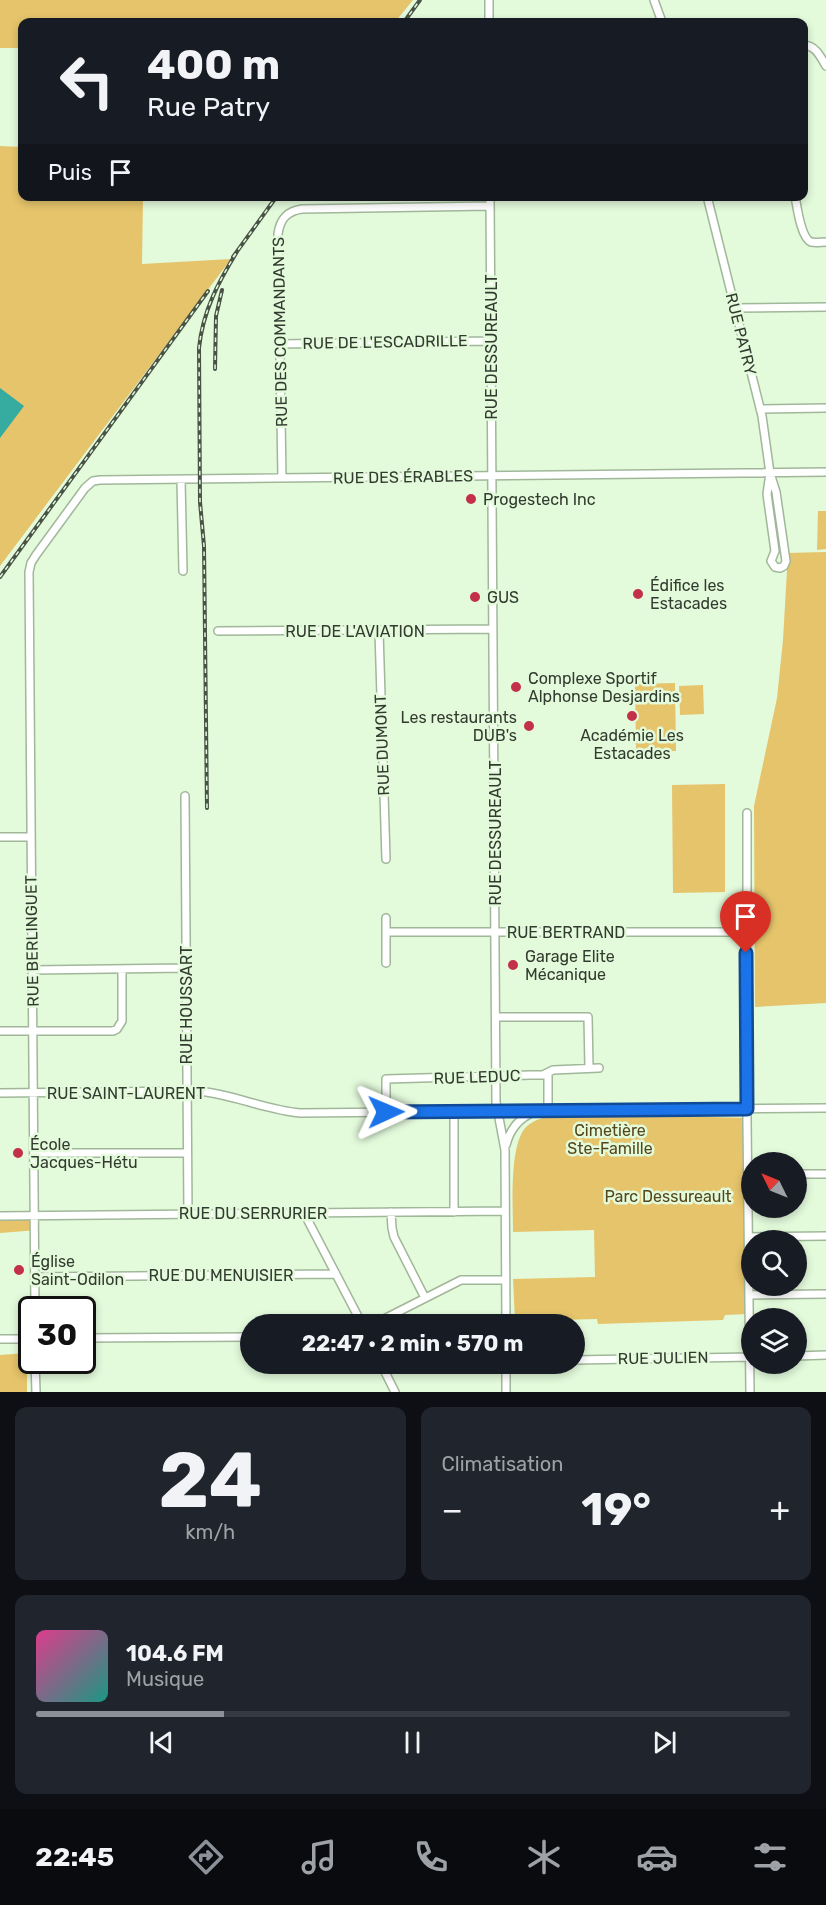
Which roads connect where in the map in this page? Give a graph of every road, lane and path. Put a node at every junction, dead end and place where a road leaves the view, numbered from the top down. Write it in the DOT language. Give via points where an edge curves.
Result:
graph roads {
  1 [pos="489,0"];
  2 [pos="654,0"];
  3 [pos="489,18"];
  4 [pos="661,18"];
  5 [pos="808,45"];
  6 [pos="826,66"];
  7 [pos="490,201"];
  8 [pos="708,201"];
  9 [pos="796,201"];
  10 [pos="490,206"];
  11 [pos="826,242"];
  12 [pos="826,307"];
  13 [pos="734,308"];
  14 [pos="491,341"];
  15 [pos="279,344"];
  16 [pos="826,408"];
  17 [pos="760,409"];
  18 [pos="770,472"];
  19 [pos="826,472"];
  20 [pos="492,476"];
  21 [pos="282,478"];
  22 [pos="181,480"];
  23 [pos="183,571"];
  24 [pos="29,572"];
  25 [pos="493,629"];
  26 [pos="218,631"];
  27 [pos="379,631"];
  28 [pos="184,796"];
  29 [pos="747,813"];
  30 [pos="0,837"];
  31 [pos="31,837"];
  32 [pos="386,859"];
  33 [pos="386,918"];
  34 [pos="386,932"];
  35 [pos="746,932"];
  36 [pos="495,933"];
  37 [pos="386,963"];
  38 [pos="186,968"];
  39 [pos="122,969"];
  40 [pos="33,970"];
  41 [pos="496,1017"];
  42 [pos="0,1031"];
  43 [pos="33,1031"];
  44 [pos="589,1068"];
  45 [pos="599,1068"];
  46 [pos="548,1072"];
  47 [pos="496,1077"];
  48 [pos="187,1091"];
  49 [pos="33,1092"];
  50 [pos="0,1093"];
  51 [pos="826,1108"];
  52 [pos="747,1109"];
  53 [pos="545,1110"];
  54 [pos="497,1111"];
  55 [pos="386,1112"];
  56 [pos="454,1112"];
  57 [pos="505,1150"];
  58 [pos="749,1152"];
  59 [pos="34,1153"];
  60 [pos="187,1153"];
  61 [pos="807,1174"];
  62 [pos="826,1174"];
  63 [pos="391,1212"];
  64 [pos="454,1212"];
  65 [pos="505,1212"];
  66 [pos="304,1213"];
  67 [pos="188,1214"];
  68 [pos="0,1216"];
  69 [pos="34,1216"];
  70 [pos="807,1236"];
  71 [pos="826,1236"];
  72 [pos="336,1274"];
  73 [pos="35,1277"];
  74 [pos="506,1280"];
  75 [pos="807,1294"];
  76 [pos="826,1294"];
  77 [pos="35,1296"];
  78 [pos="425,1298"];
  79 [pos="357,1314"];
  80 [pos="394,1314"];
  81 [pos="506,1314"];
  82 [pos="240,1337"];
  83 [pos="96,1338"];
  84 [pos="0,1339"];
  85 [pos="18,1339"];
  86 [pos="826,1355"];
  87 [pos="807,1356"];
  88 [pos="741,1357"];
  89 [pos="585,1360"];
  90 [pos="35,1374"];
  91 [pos="386,1374"];
  92 [pos="506,1374"];
  93 [pos="750,1374"];
  94 [pos="36,1392"];
  95 [pos="396,1392"];
  96 [pos="506,1392"];
  97 [pos="750,1392"];
  1 -- 3 [label="street"];
  2 -- 4 [label="street"];
  5 -- 6 [label="street"];
  7 -- 10 [label="street, RUE DESSUREAULT"];
  8 -- 13 [label="street, RUE PATRY"];
  9 -- 11 [label="street" via="806,238"];
  10 -- 14 [label="street, RUE DESSUREAULT"];
  10 -- 15 [label="street, RUE DES COMMANDANTS" via="302,209 288,213 278,234"];
  12 -- 13 [label="street"];
  13 -- 17 [label="street, RUE PATRY"];
  14 -- 15 [label="street, RUE DE L'ESCADRILLE"];
  14 -- 20 [label="street, RUE DESSUREAULT"];
  15 -- 21 [label="street, RUE DES COMMANDANTS"];
  16 -- 17 [label="street"];
  17 -- 18 [label="street, RUE PATRY"];
  18 -- 18 [label="street, RUE PATRY" via="767,494 775,551 771,561 780,568 786,561"];
  18 -- 19 [label="street, RUE DES ÉRABLES"];
  18 -- 20 [label="street, RUE DES ÉRABLES"];
  20 -- 21 [label="street, RUE DES ÉRABLES"];
  20 -- 25 [label="street, RUE DESSUREAULT"];
  21 -- 22 [label="street, RUE DES ÉRABLES"];
  22 -- 23 [label="street"];
  22 -- 24 [label="street, RUE DES ÉRABLES" via="93,482 40,549"];
  24 -- 31 [label="street, RUE BERLINGUET"];
  25 -- 27 [label="street, RUE DE L'AVIATION"];
  25 -- 36 [label="street, RUE DESSUREAULT"];
  26 -- 27 [label="street, RUE DE L'AVIATION"];
  27 -- 32 [label="street, RUE DUMONT"];
  28 -- 38 [label="street, RUE HOUSSART"];
  29 -- 35 [label="street"];
  30 -- 31 [label="street"];
  31 -- 40 [label="street, RUE BERLINGUET"];
  33 -- 34 [label="street"];
  34 -- 36 [label="street, RUE BERTRAND"];
  34 -- 37 [label="street"];
  35 -- 36 [label="street, RUE BERTRAND"];
  35 -- 52 [label="street"];
  36 -- 41 [label="street, RUE DESSUREAULT"];
  38 -- 39 [label="street"];
  38 -- 48 [label="street, RUE HOUSSART"];
  39 -- 40 [label="street"];
  39 -- 43 [label="street" via="122,1021 117,1029"];
  40 -- 43 [label="street, RUE BERLINGUET"];
  41 -- 44 [label="street" via="588,1017"];
  41 -- 47 [label="street, RUE DESSUREAULT"];
  42 -- 43 [label="street"];
  43 -- 49 [label="street, RUE BERLINGUET"];
  44 -- 45 [label="street, RUE LEDUC"];
  44 -- 46 [label="street, RUE LEDUC"];
  46 -- 47 [label="street, RUE LEDUC"];
  46 -- 53 [label="street"];
  47 -- 54 [label="street, RUE DESSUREAULT"];
  47 -- 55 [label="street, RUE LEDUC" via="386,1079"];
  48 -- 49 [label="street, RUE SAINT-LAURENT"];
  48 -- 55 [label="street, RUE SAINT-LAURENT" via="214,1093 291,1112"];
  48 -- 60 [label="street, RUE HOUSSART"];
  49 -- 50 [label="street, RUE SAINT-LAURENT"];
  49 -- 59 [label="street, RUE BERLINGUET"];
  51 -- 52 [label="street, RUE SAINT-LAURENT"];
  52 -- 53 [label="street, RUE SAINT-LAURENT"];
  52 -- 58 [label="street"];
  53 -- 54 [label="street, RUE SAINT-LAURENT"];
  53 -- 57 [label="street" via="526,1116 515,1125"];
  54 -- 56 [label="street, RUE SAINT-LAURENT"];
  54 -- 57 [label="street, RUE DESSUREAULT"];
  55 -- 56 [label="street, RUE SAINT-LAURENT"];
  56 -- 64 [label="street"];
  57 -- 65 [label="street, RUE DESSUREAULT"];
  59 -- 60 [label="street"];
  59 -- 69 [label="street, RUE BERLINGUET"];
  60 -- 67 [label="street, RUE HOUSSART"];
  61 -- 62 [label="street"];
  63 -- 64 [label="street, RUE DU SERRURIER"];
  63 -- 66 [label="street, RUE DU SERRURIER"];
  63 -- 78 [label="street" via="394,1238"];
  64 -- 65 [label="street, RUE DU SERRURIER"];
  65 -- 74 [label="street, RUE DESSUREAULT"];
  66 -- 67 [label="street, RUE DU SERRURIER"];
  66 -- 72 [label="street"];
  67 -- 69 [label="street, RUE DU SERRURIER"];
  68 -- 69 [label="street, RUE DU SERRURIER"];
  69 -- 73 [label="street, RUE BERLINGUET"];
  70 -- 71 [label="street"];
  72 -- 73 [label="street, RUE DU MENUISIER"];
  72 -- 79 [label="street"];
  73 -- 77 [label="street, RUE BERLINGUET"];
  74 -- 78 [label="street" via="461,1280"];
  74 -- 81 [label="street, RUE DESSUREAULT"];
  75 -- 76 [label="street"];
  78 -- 80 [label="street"];
  82 -- 83 [label="street"];
  84 -- 85 [label="street"];
  86 -- 87 [label="street"];
  88 -- 89 [label="street, RUE JULIEN"];
  90 -- 94 [label="street"];
  91 -- 95 [label="street"];
  92 -- 96 [label="street"];
  93 -- 97 [label="street"];
}
